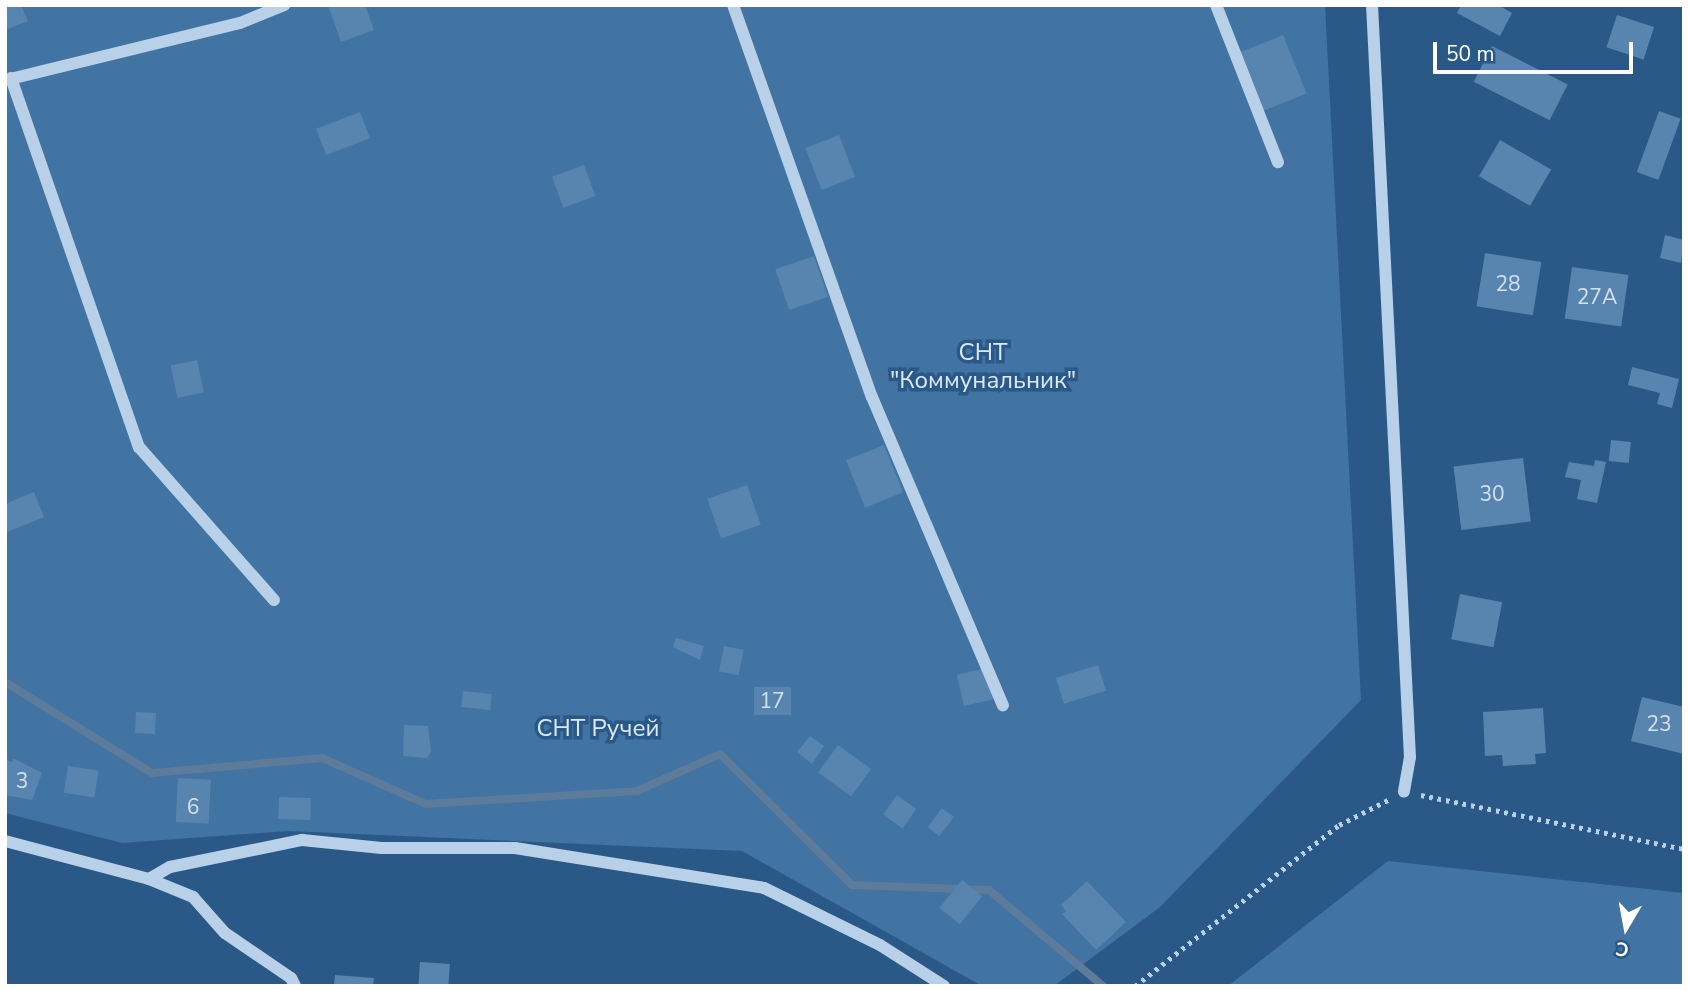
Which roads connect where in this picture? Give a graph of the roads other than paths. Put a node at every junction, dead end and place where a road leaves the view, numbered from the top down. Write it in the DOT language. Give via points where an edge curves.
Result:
graph roads {
  1 [pos="284,5"];
  2 [pos="733,5"];
  3 [pos="1216,5"];
  4 [pos="1372,5"];
  5 [pos="8,79"];
  6 [pos="1278,162"];
  7 [pos="274,600"];
  8 [pos="1003,705"];
  9 [pos="1404,791"];
  10 [pos="5,841"];
  11 [pos="149,879"];
  12 [pos="295,986"];
  13 [pos="944,986"];
  1 -- 5 [label="street" via="240,23"];
  2 -- 8 [label="street" via="872,397"];
  3 -- 6 [label="street"];
  4 -- 9 [label="street" via="1410,758"];
  5 -- 7 [label="street" via="139,447"];
  10 -- 11 [label="street"];
  11 -- 12 [label="street" via="192,897 225,933 292,978"];
  11 -- 13 [label="street" via="170,867 302,840 382,848 516,848 764,888 880,945"];
}
